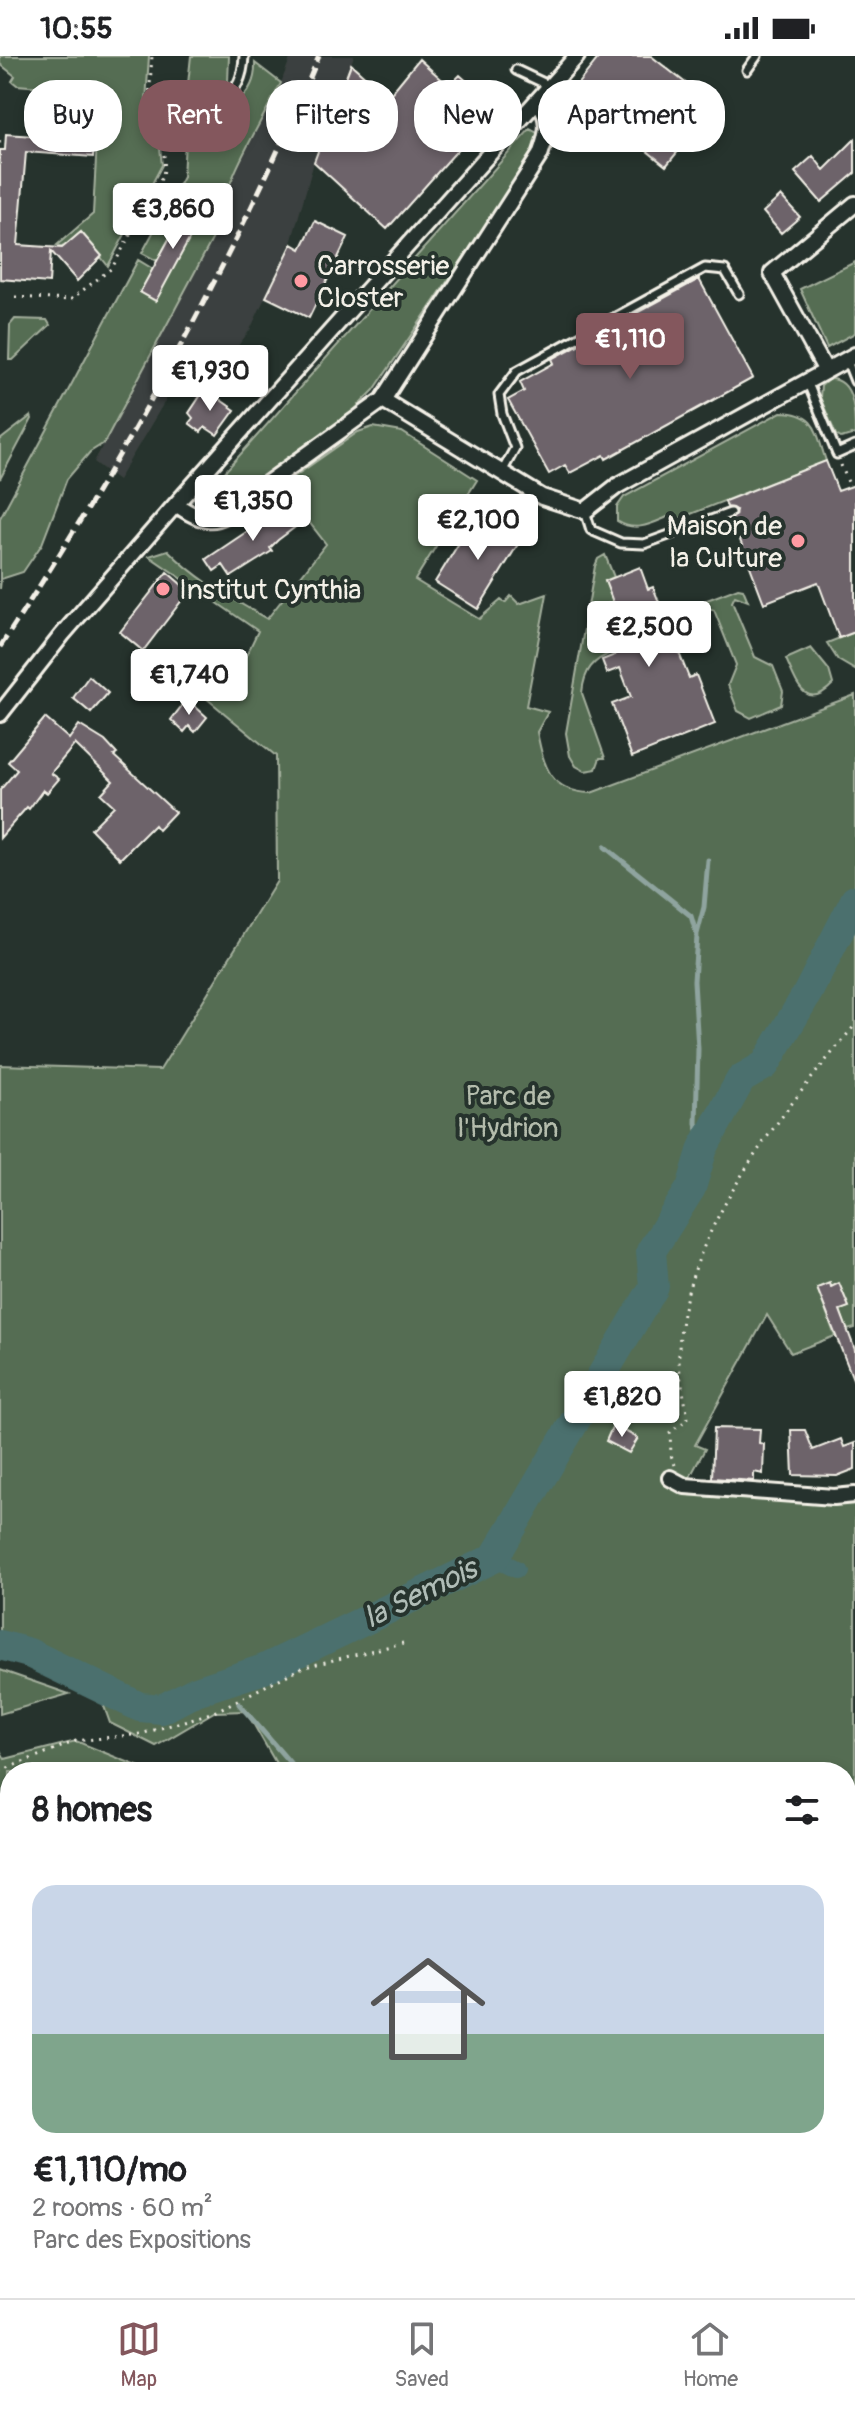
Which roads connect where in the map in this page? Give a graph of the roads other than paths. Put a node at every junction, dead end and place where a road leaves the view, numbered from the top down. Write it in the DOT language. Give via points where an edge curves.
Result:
graph roads {
  1 [pos="244,56"];
  2 [pos="577,56"];
  3 [pos="757,56"];
  4 [pos="516,70"];
  5 [pos="747,70"];
  6 [pos="240,80"];
  7 [pos="538,80"];
  8 [pos="555,80"];
  9 [pos="538,100"];
  10 [pos="541,152"];
  11 [pos="855,204"];
  12 [pos="739,294"];
  13 [pos="851,357"];
  14 [pos="826,371"];
  15 [pos="807,381"];
  16 [pos="855,381"];
  17 [pos="383,400"];
  18 [pos="855,446"];
  19 [pos="501,474"];
  20 [pos="197,481"];
  21 [pos="240,503"];
  22 [pos="176,504"];
  23 [pos="585,511"];
  24 [pos="730,513"];
  25 [pos="0,714"];
  26 [pos="670,1478"];
  27 [pos="855,1495"];
  1 -- 6 [label="lane"];
  2 -- 8 [label="street"];
  3 -- 5 [label="lane"];
  4 -- 7 [label="lane"];
  9 -- 20 [label="street"];
  10 -- 17 [label="street"];
  11 -- 14 [label="street" via="772,273"];
  12 -- 19 [label="lane" via="725,270 705,268 517,371 499,395 515,448"];
  13 -- 14 [label="street"];
  13 -- 16 [label="lane"];
  14 -- 15 [label="street"];
  15 -- 18 [label="lane" via="837,454"];
  15 -- 23 [label="street" via="617,486"];
  17 -- 19 [label="street"];
  17 -- 21 [label="street"];
  19 -- 23 [label="street" via="542,497"];
  20 -- 21 [label="street" via="215,499"];
  20 -- 22 [label="street"];
  21 -- 22 [label="street" via="229,516 206,521"];
  22 -- 25 [label="street"];
  23 -- 24 [label="lane" via="591,530 621,543 644,544"];
  26 -- 27 [label="street" via="685,1486"];
}
